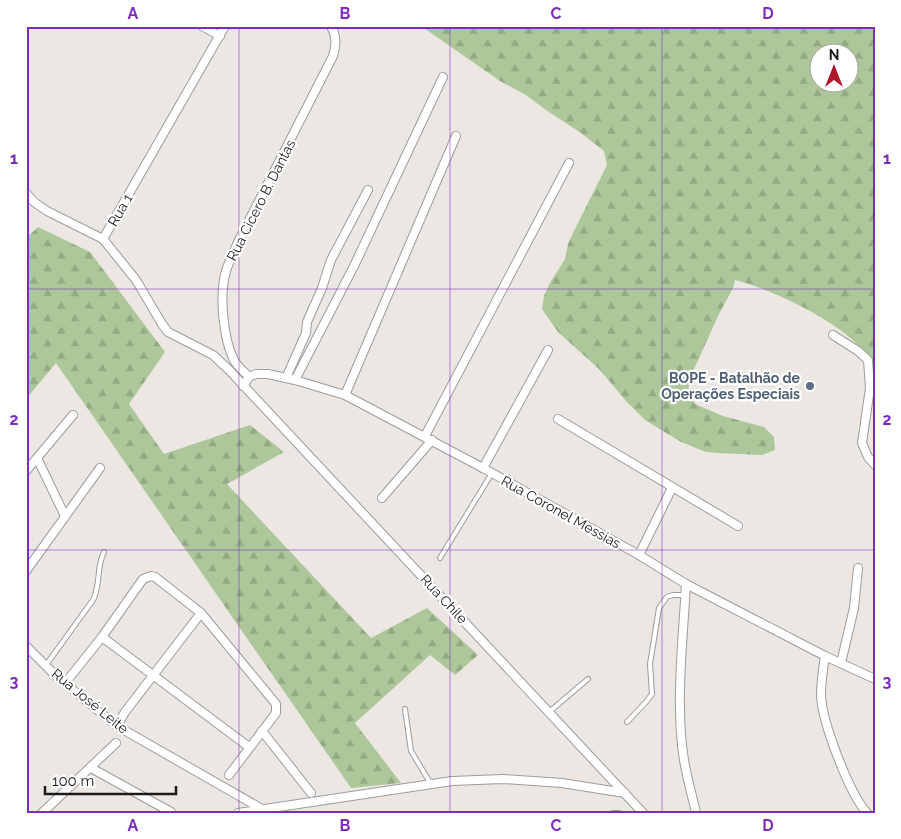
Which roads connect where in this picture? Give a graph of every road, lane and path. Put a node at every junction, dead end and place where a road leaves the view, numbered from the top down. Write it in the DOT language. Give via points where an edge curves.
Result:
graph roads {
  1 [pos="202,26"];
  2 [pos="225,26"];
  3 [pos="330,26"];
  4 [pos="220,36"];
  5 [pos="443,77"];
  6 [pos="456,136"];
  7 [pos="569,163"];
  8 [pos="368,190"];
  9 [pos="26,193"];
  10 [pos="103,239"];
  11 [pos="833,335"];
  12 [pos="548,350"];
  13 [pos="249,377"];
  14 [pos="286,378"];
  15 [pos="295,380"];
  16 [pos="243,386"];
  17 [pos="345,396"];
  18 [pos="73,415"];
  19 [pos="558,419"];
  20 [pos="428,438"];
  21 [pos="37,458"];
  22 [pos="875,465"];
  23 [pos="100,468"];
  24 [pos="483,468"];
  25 [pos="26,471"];
  26 [pos="492,473"];
  27 [pos="672,488"];
  28 [pos="382,498"];
  29 [pos="65,516"];
  30 [pos="738,526"];
  31 [pos="104,552"];
  32 [pos="639,555"];
  33 [pos="440,558"];
  34 [pos="858,568"];
  35 [pos="26,571"];
  36 [pos="686,584"];
  37 [pos="686,595"];
  38 [pos="202,614"];
  39 [pos="102,637"];
  40 [pos="26,646"];
  41 [pos="825,656"];
  42 [pos="841,664"];
  43 [pos="46,666"];
  44 [pos="153,675"];
  45 [pos="70,677"];
  46 [pos="588,678"];
  47 [pos="875,679"];
  48 [pos="405,709"];
  49 [pos="549,712"];
  50 [pos="627,722"];
  51 [pos="117,726"];
  52 [pos="262,731"];
  53 [pos="116,743"];
  54 [pos="249,747"];
  55 [pos="91,768"];
  56 [pos="229,775"];
  57 [pos="431,784"];
  58 [pos="311,793"];
  59 [pos="625,793"];
  60 [pos="262,810"];
  61 [pos="865,810"];
  62 [pos="171,812"];
  63 [pos="42,813"];
  64 [pos="238,813"];
  65 [pos="613,813"];
  66 [pos="619,813"];
  67 [pos="644,813"];
  68 [pos="696,813"];
  69 [pos="854,813"];
  1 -- 4 [label="street"];
  2 -- 4 [label="street, Rua 1"];
  3 -- 13 [label="street, Rua Cicero B. Dantas" via="335,33 334,56 238,242 226,272 223,292 227,339 234,361"];
  4 -- 10 [label="street, Rua 1"];
  5 -- 15 [label="street" via="354,266"];
  6 -- 17 [label="street"];
  7 -- 20 [label="street"];
  8 -- 14 [label="street" via="331,260 307,322 306,333"];
  9 -- 10 [label="street" via="47,211"];
  10 -- 16 [label="street, Rua 1" via="136,280 168,332 213,355"];
  11 -- 22 [label="street" via="868,360 870,388 862,443"];
  12 -- 24 [label="street"];
  13 -- 14 [label="street, Rua Coronel Messias" via="268,374"];
  13 -- 16 [label="street"];
  14 -- 15 [label="street, Rua Coronel Messias"];
  15 -- 17 [label="street, Rua Coronel Messias"];
  16 -- 49 [label="street, Rua Chile"];
  17 -- 20 [label="street, Rua Coronel Messias"];
  18 -- 21 [label="street"];
  19 -- 27 [label="street"];
  20 -- 24 [label="street, Rua Coronel Messias"];
  20 -- 28 [label="street"];
  21 -- 25 [label="street"];
  21 -- 29 [label="street"];
  23 -- 29 [label="street"];
  24 -- 26 [label="street, Rua Coronel Messias"];
  26 -- 32 [label="street, Rua Coronel Messias"];
  26 -- 33 [label="lane"];
  27 -- 30 [label="street"];
  27 -- 32 [label="street"];
  29 -- 35 [label="street"];
  31 -- 43 [label="lane" via="93,600"];
  32 -- 36 [label="street, Rua Coronel Messias"];
  34 -- 42 [label="street" via="854,608"];
  36 -- 37 [label="street"];
  36 -- 41 [label="street, Rua Coronel Messias"];
  37 -- 50 [label="lane" via="668,597 659,608 650,664 652,694"];
  37 -- 68 [label="street" via="681,732"];
  38 -- 39 [label="street" via="151,576 143,579"];
  38 -- 44 [label="street"];
  38 -- 52 [label="street" via="274,700 276,713"];
  39 -- 44 [label="street"];
  39 -- 45 [label="street"];
  40 -- 43 [label="street, Rua José Leite"];
  41 -- 42 [label="street, Rua Coronel Messias"];
  41 -- 61 [label="street" via="821,695 823,713 843,769"];
  42 -- 47 [label="street, Rua Coronel Messias"];
  43 -- 51 [label="street, Rua José Leite"];
  44 -- 51 [label="street"];
  44 -- 54 [label="street"];
  46 -- 49 [label="lane"];
  48 -- 57 [label="lane" via="411,751"];
  49 -- 59 [label="street, Rua Chile"];
  51 -- 60 [label="street, Rua José Leite"];
  52 -- 54 [label="street"];
  52 -- 58 [label="street"];
  53 -- 55 [label="street"];
  54 -- 56 [label="street"];
  55 -- 62 [label="street"];
  55 -- 63 [label="street"];
  57 -- 59 [label="street" via="503,779"];
  57 -- 60 [label="street"];
  59 -- 67 [label="street, Rua Chile"];
  60 -- 64 [label="street"];
  61 -- 69 [label="street"];
  65 -- 66 [label="lane"];
}
